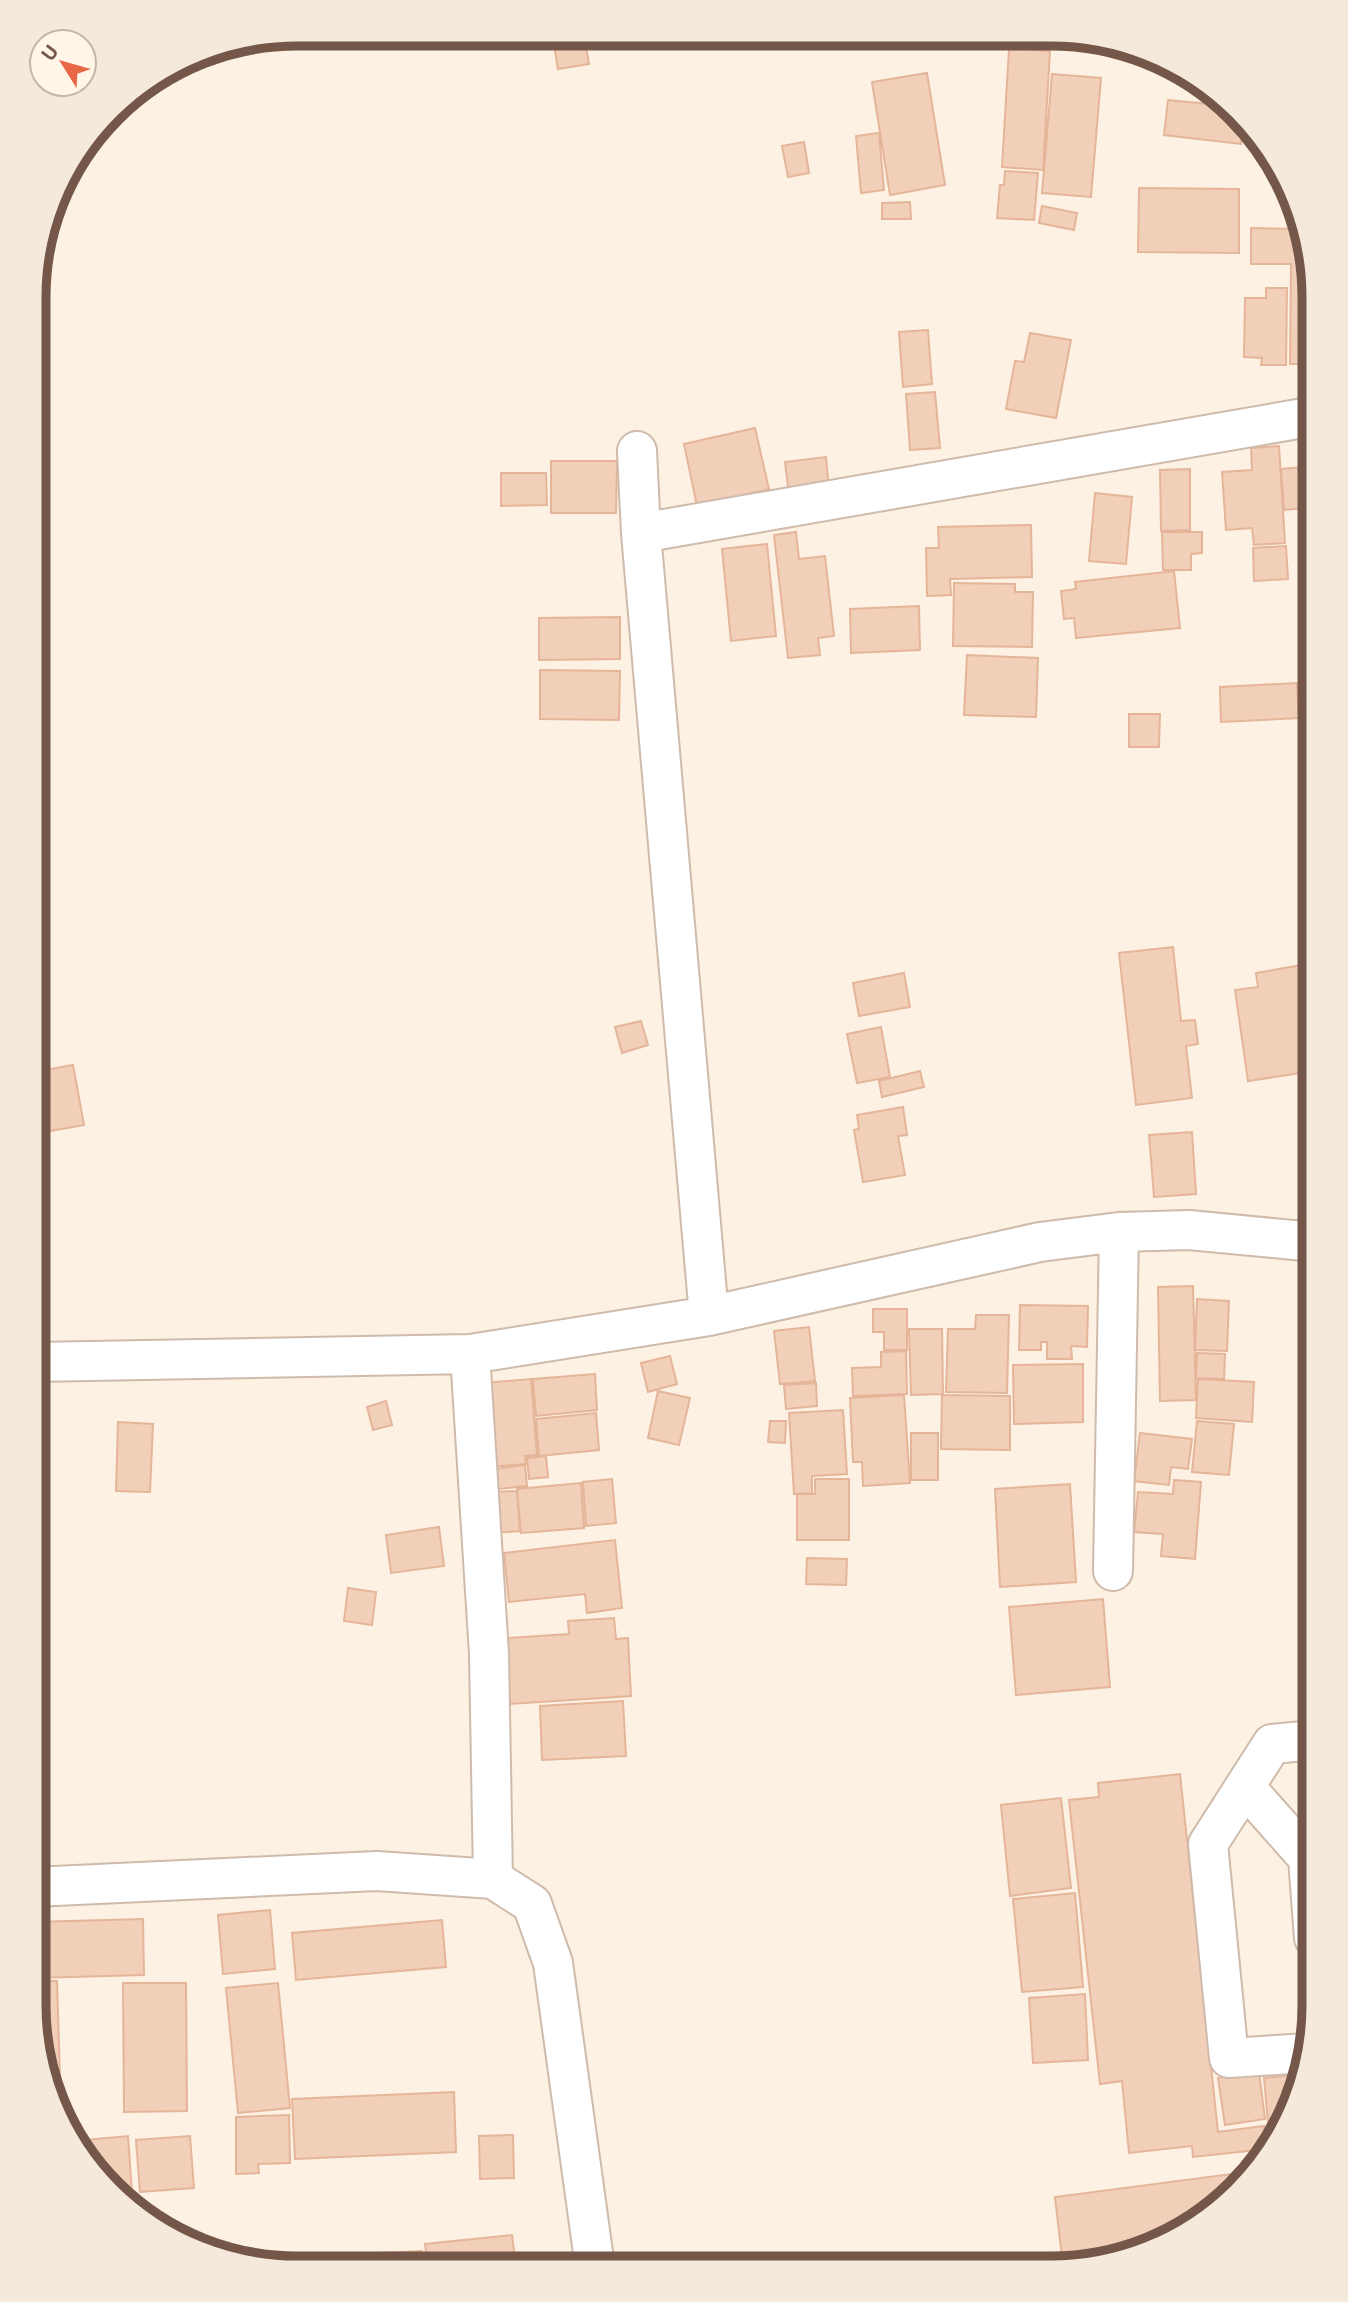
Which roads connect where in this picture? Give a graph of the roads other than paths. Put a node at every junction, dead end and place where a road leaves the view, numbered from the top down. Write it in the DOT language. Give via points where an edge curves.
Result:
graph roads {
  1 [pos="1302,418"];
  2 [pos="637,450"];
  3 [pos="641,533"];
  4 [pos="1119,1232"];
  5 [pos="1302,1241"];
  6 [pos="709,1316"];
  7 [pos="470,1354"];
  8 [pos="46,1362"];
  9 [pos="1113,1571"];
  10 [pos="1302,1741"];
  11 [pos="1246,1788"];
  12 [pos="1302,1851"];
  13 [pos="493,1879"];
  14 [pos="46,1886"];
  15 [pos="1298,2054"];
  16 [pos="593,2256"];
  1 -- 3 [label="street"];
  2 -- 3 [label="street"];
  3 -- 6 [label="street"];
  4 -- 5 [label="street" via="1189,1230"];
  4 -- 6 [label="street" via="1040,1242"];
  4 -- 9 [label="street"];
  6 -- 7 [label="street"];
  7 -- 8 [label="street"];
  7 -- 13 [label="street" via="489,1654"];
  10 -- 11 [label="street" via="1272,1744"];
  11 -- 12 [label="street"];
  11 -- 15 [label="street" via="1208,1844 1229,2058"];
  13 -- 14 [label="street" via="377,1871"];
  13 -- 16 [label="street" via="532,1904 553,1962"];
}
